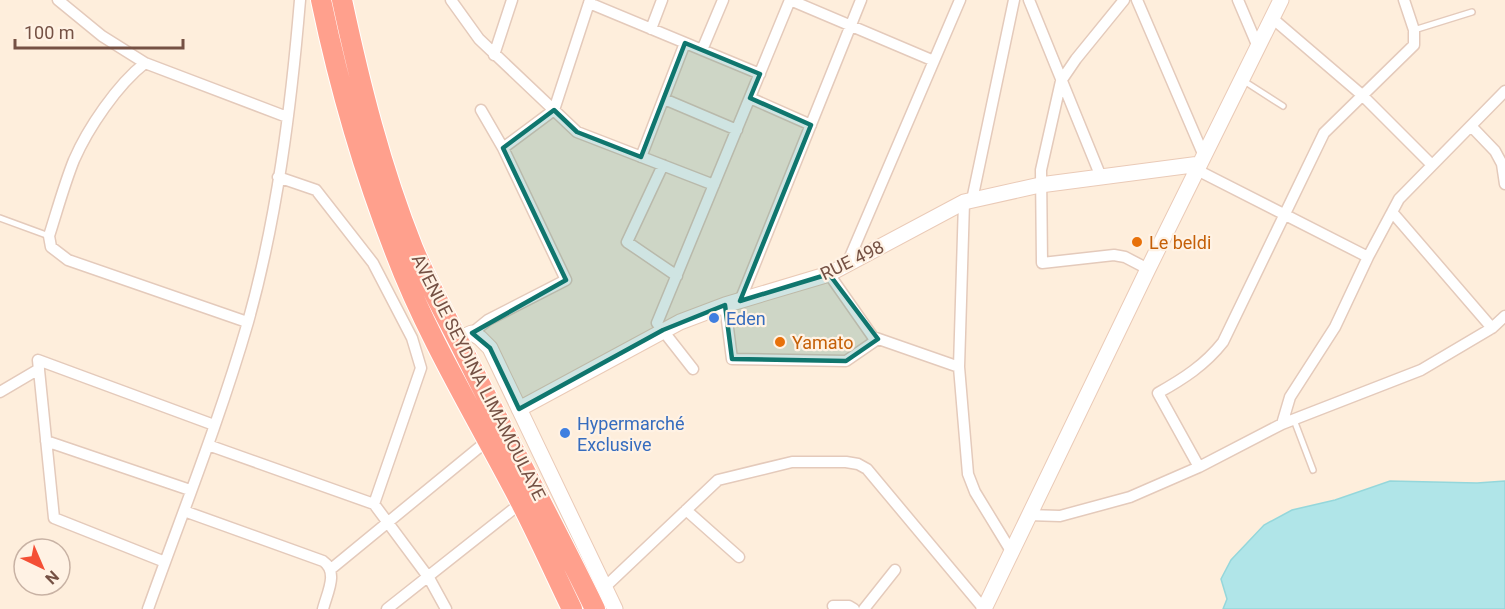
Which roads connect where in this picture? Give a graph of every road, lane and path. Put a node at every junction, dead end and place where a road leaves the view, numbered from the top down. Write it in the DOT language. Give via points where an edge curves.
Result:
graph roads {
  1 [pos="58,0"];
  2 [pos="300,0"];
  3 [pos="321,0"];
  4 [pos="451,0"];
  5 [pos="512,0"];
  6 [pos="662,0"];
  7 [pos="723,0"];
  8 [pos="790,0"];
  9 [pos="861,0"];
  10 [pos="960,0"];
  11 [pos="1014,0"];
  12 [pos="1029,0"];
  13 [pos="1124,0"];
  14 [pos="1137,0"];
  15 [pos="1238,0"];
  16 [pos="1281,0"];
  17 [pos="1404,0"];
  18 [pos="590,2"];
  19 [pos="346,4"];
  20 [pos="1472,12"];
  21 [pos="1272,18"];
  22 [pos="851,26"];
  23 [pos="651,29"];
  24 [pos="1414,30"];
  25 [pos="685,43"];
  26 [pos="1258,46"];
  27 [pos="702,50"];
  28 [pos="494,55"];
  29 [pos="934,61"];
  30 [pos="145,63"];
  31 [pos="759,74"];
  32 [pos="1242,80"];
  33 [pos="1061,81"];
  34 [pos="1505,91"];
  35 [pos="1362,95"];
  36 [pos="750,98"];
  37 [pos="664,99"];
  38 [pos="1283,106"];
  39 [pos="481,110"];
  40 [pos="554,110"];
  41 [pos="287,117"];
  42 [pos="811,125"];
  43 [pos="1471,126"];
  44 [pos="737,130"];
  45 [pos="503,148"];
  46 [pos="642,157"];
  47 [pos="1200,163"];
  48 [pos="663,165"];
  49 [pos="1432,165"];
  50 [pos="278,177"];
  51 [pos="1101,177"];
  52 [pos="1505,184"];
  53 [pos="714,185"];
  54 [pos="1040,185"];
  55 [pos="968,201"];
  56 [pos="1392,212"];
  57 [pos="1286,215"];
  58 [pos="0,218"];
  59 [pos="49,236"];
  60 [pos="1368,257"];
  61 [pos="847,264"];
  62 [pos="1148,269"];
  63 [pos="829,274"];
  64 [pos="677,276"];
  65 [pos="733,303"];
  66 [pos="1505,316"];
  67 [pos="248,322"];
  68 [pos="1492,328"];
  69 [pos="663,330"];
  70 [pos="465,336"];
  71 [pos="878,339"];
  72 [pos="959,367"];
  73 [pos="39,369"];
  74 [pos="693,369"];
  75 [pos="0,392"];
  76 [pos="519,409"];
  77 [pos="1294,420"];
  78 [pos="1282,424"];
  79 [pos="214,425"];
  80 [pos="46,441"];
  81 [pos="487,441"];
  82 [pos="208,444"];
  83 [pos="1199,466"];
  84 [pos="1313,470"];
  85 [pos="190,490"];
  86 [pos="521,503"];
  87 [pos="374,504"];
  88 [pos="686,510"];
  89 [pos="184,511"];
  90 [pos="1028,515"];
  91 [pos="389,522"];
  92 [pos="1011,551"];
  93 [pos="739,557"];
  94 [pos="165,562"];
  95 [pos="331,569"];
  96 [pos="895,570"];
  97 [pos="429,578"];
  98 [pos="605,587"];
  99 [pos="833,606"];
  100 [pos="148,609"];
  101 [pos="323,609"];
  102 [pos="387,609"];
  103 [pos="446,609"];
  104 [pos="572,609"];
  105 [pos="595,609"];
  106 [pos="615,609"];
  107 [pos="854,609"];
  108 [pos="864,609"];
  109 [pos="984,609"];
  1 -- 30 [label="street" via="102,36"];
  2 -- 41 [label="street"];
  3 -- 81 [label="highway, AVENUE SEYDINA LIMAMOULAYE" via="350,118 395,253"];
  4 -- 28 [label="street" via="468,27"];
  5 -- 28 [label="street"];
  6 -- 23 [label="street"];
  7 -- 27 [label="street"];
  8 -- 22 [label="street"];
  8 -- 31 [label="street"];
  9 -- 22 [label="street"];
  10 -- 29 [label="street"];
  11 -- 55 [label="street"];
  12 -- 33 [label="street"];
  13 -- 33 [label="street"];
  14 -- 47 [label="street"];
  15 -- 26 [label="street"];
  16 -- 21 [label="street"];
  17 -- 24 [label="street"];
  18 -- 23 [label="street"];
  18 -- 40 [label="street"];
  19 -- 70 [label="highway, AVENUE SEYDINA LIMAMOULAYE" via="363,95 395,199 438,304"];
  20 -- 24 [label="lane"];
  21 -- 26 [label="street"];
  21 -- 35 [label="street"];
  22 -- 29 [label="street"];
  22 -- 42 [label="street"];
  23 -- 25 [label="street"];
  24 -- 35 [label="street" via="1414,45 1407,54"];
  25 -- 27 [label="street"];
  25 -- 37 [label="street"];
  26 -- 32 [label="street"];
  27 -- 31 [label="street"];
  28 -- 40 [label="street"];
  29 -- 61 [label="street"];
  30 -- 41 [label="street"];
  30 -- 59 [label="street" via="120,88 93,126 75,160"];
  31 -- 36 [label="street"];
  32 -- 38 [label="lane"];
  32 -- 47 [label="street"];
  33 -- 51 [label="street"];
  33 -- 54 [label="street"];
  34 -- 43 [label="street"];
  35 -- 49 [label="street"];
  35 -- 57 [label="street" via="1324,133"];
  36 -- 42 [label="street"];
  36 -- 44 [label="street"];
  37 -- 44 [label="street"];
  37 -- 46 [label="street"];
  39 -- 45 [label="street"];
  40 -- 45 [label="street"];
  40 -- 46 [label="street" via="577,132"];
  41 -- 50 [label="street"];
  42 -- 65 [label="street"];
  43 -- 49 [label="street"];
  43 -- 52 [label="street" via="1502,164"];
  44 -- 53 [label="street"];
  45 -- 70 [label="street" via="566,280"];
  46 -- 48 [label="street"];
  47 -- 51 [label="street, RUE 498"];
  47 -- 57 [label="street"];
  47 -- 62 [label="street"];
  48 -- 53 [label="street"];
  48 -- 64 [label="street" via="627,242"];
  49 -- 56 [label="street" via="1399,199"];
  50 -- 67 [label="street" via="267,246"];
  50 -- 87 [label="street" via="316,190 373,262 417,353 421,368"];
  51 -- 54 [label="street, RUE 498"];
  53 -- 64 [label="street"];
  54 -- 55 [label="street, RUE 498"];
  54 -- 62 [label="street" via="1042,263 1114,255"];
  55 -- 61 [label="street, RUE 498"];
  55 -- 72 [label="street"];
  56 -- 60 [label="street"];
  56 -- 68 [label="street"];
  57 -- 60 [label="street"];
  57 -- 83 [label="street" via="1223,342 1189,375 1158,393"];
  58 -- 59 [label="lane"];
  59 -- 67 [label="street" via="51,247 68,260"];
  60 -- 78 [label="street" via="1335,327 1290,397"];
  61 -- 63 [label="street, RUE 498"];
  62 -- 90 [label="street"];
  63 -- 65 [label="street, RUE 498"];
  63 -- 71 [label="street" via="873,338"];
  64 -- 69 [label="street" via="657,324"];
  65 -- 69 [label="street, RUE 498"];
  65 -- 71 [label="street" via="732,359 846,361"];
  66 -- 68 [label="street"];
  67 -- 79 [label="street"];
  68 -- 77 [label="street" via="1421,370"];
  69 -- 74 [label="street"];
  69 -- 76 [label="street, RUE 498"];
  70 -- 76 [label="street" via="480,338 490,348"];
  70 -- 105 [label="highway, AVENUE SEYDINA LIMAMOULAYE"];
  71 -- 72 [label="street"];
  72 -- 92 [label="street" via="968,474"];
  73 -- 75 [label="street"];
  73 -- 79 [label="street" via="38,360"];
  73 -- 80 [label="street"];
  76 -- 98 [label="street"];
  77 -- 78 [label="street"];
  77 -- 84 [label="lane"];
  78 -- 83 [label="street"];
  79 -- 82 [label="street"];
  80 -- 85 [label="street"];
  80 -- 94 [label="street" via="54,518"];
  81 -- 86 [label="highway, AVENUE SEYDINA LIMAMOULAYE"];
  81 -- 91 [label="street"];
  82 -- 85 [label="street"];
  82 -- 87 [label="street"];
  83 -- 90 [label="street" via="1130,497 1060,516"];
  85 -- 89 [label="street"];
  86 -- 97 [label="street"];
  86 -- 104 [label="highway, AVENUE SEYDINA LIMAMOULAYE"];
  87 -- 91 [label="street"];
  88 -- 93 [label="street"];
  88 -- 98 [label="street"];
  88 -- 109 [label="street" via="724,478 792,462 858,464 867,469"];
  89 -- 94 [label="street"];
  89 -- 95 [label="street" via="323,561"];
  90 -- 92 [label="street"];
  91 -- 95 [label="street"];
  91 -- 97 [label="street"];
  92 -- 109 [label="street"];
  94 -- 100 [label="street"];
  95 -- 101 [label="street"];
  96 -- 108 [label="street"];
  97 -- 102 [label="street"];
  97 -- 103 [label="street"];
  98 -- 106 [label="street"];
  99 -- 107 [label="street"];
}
